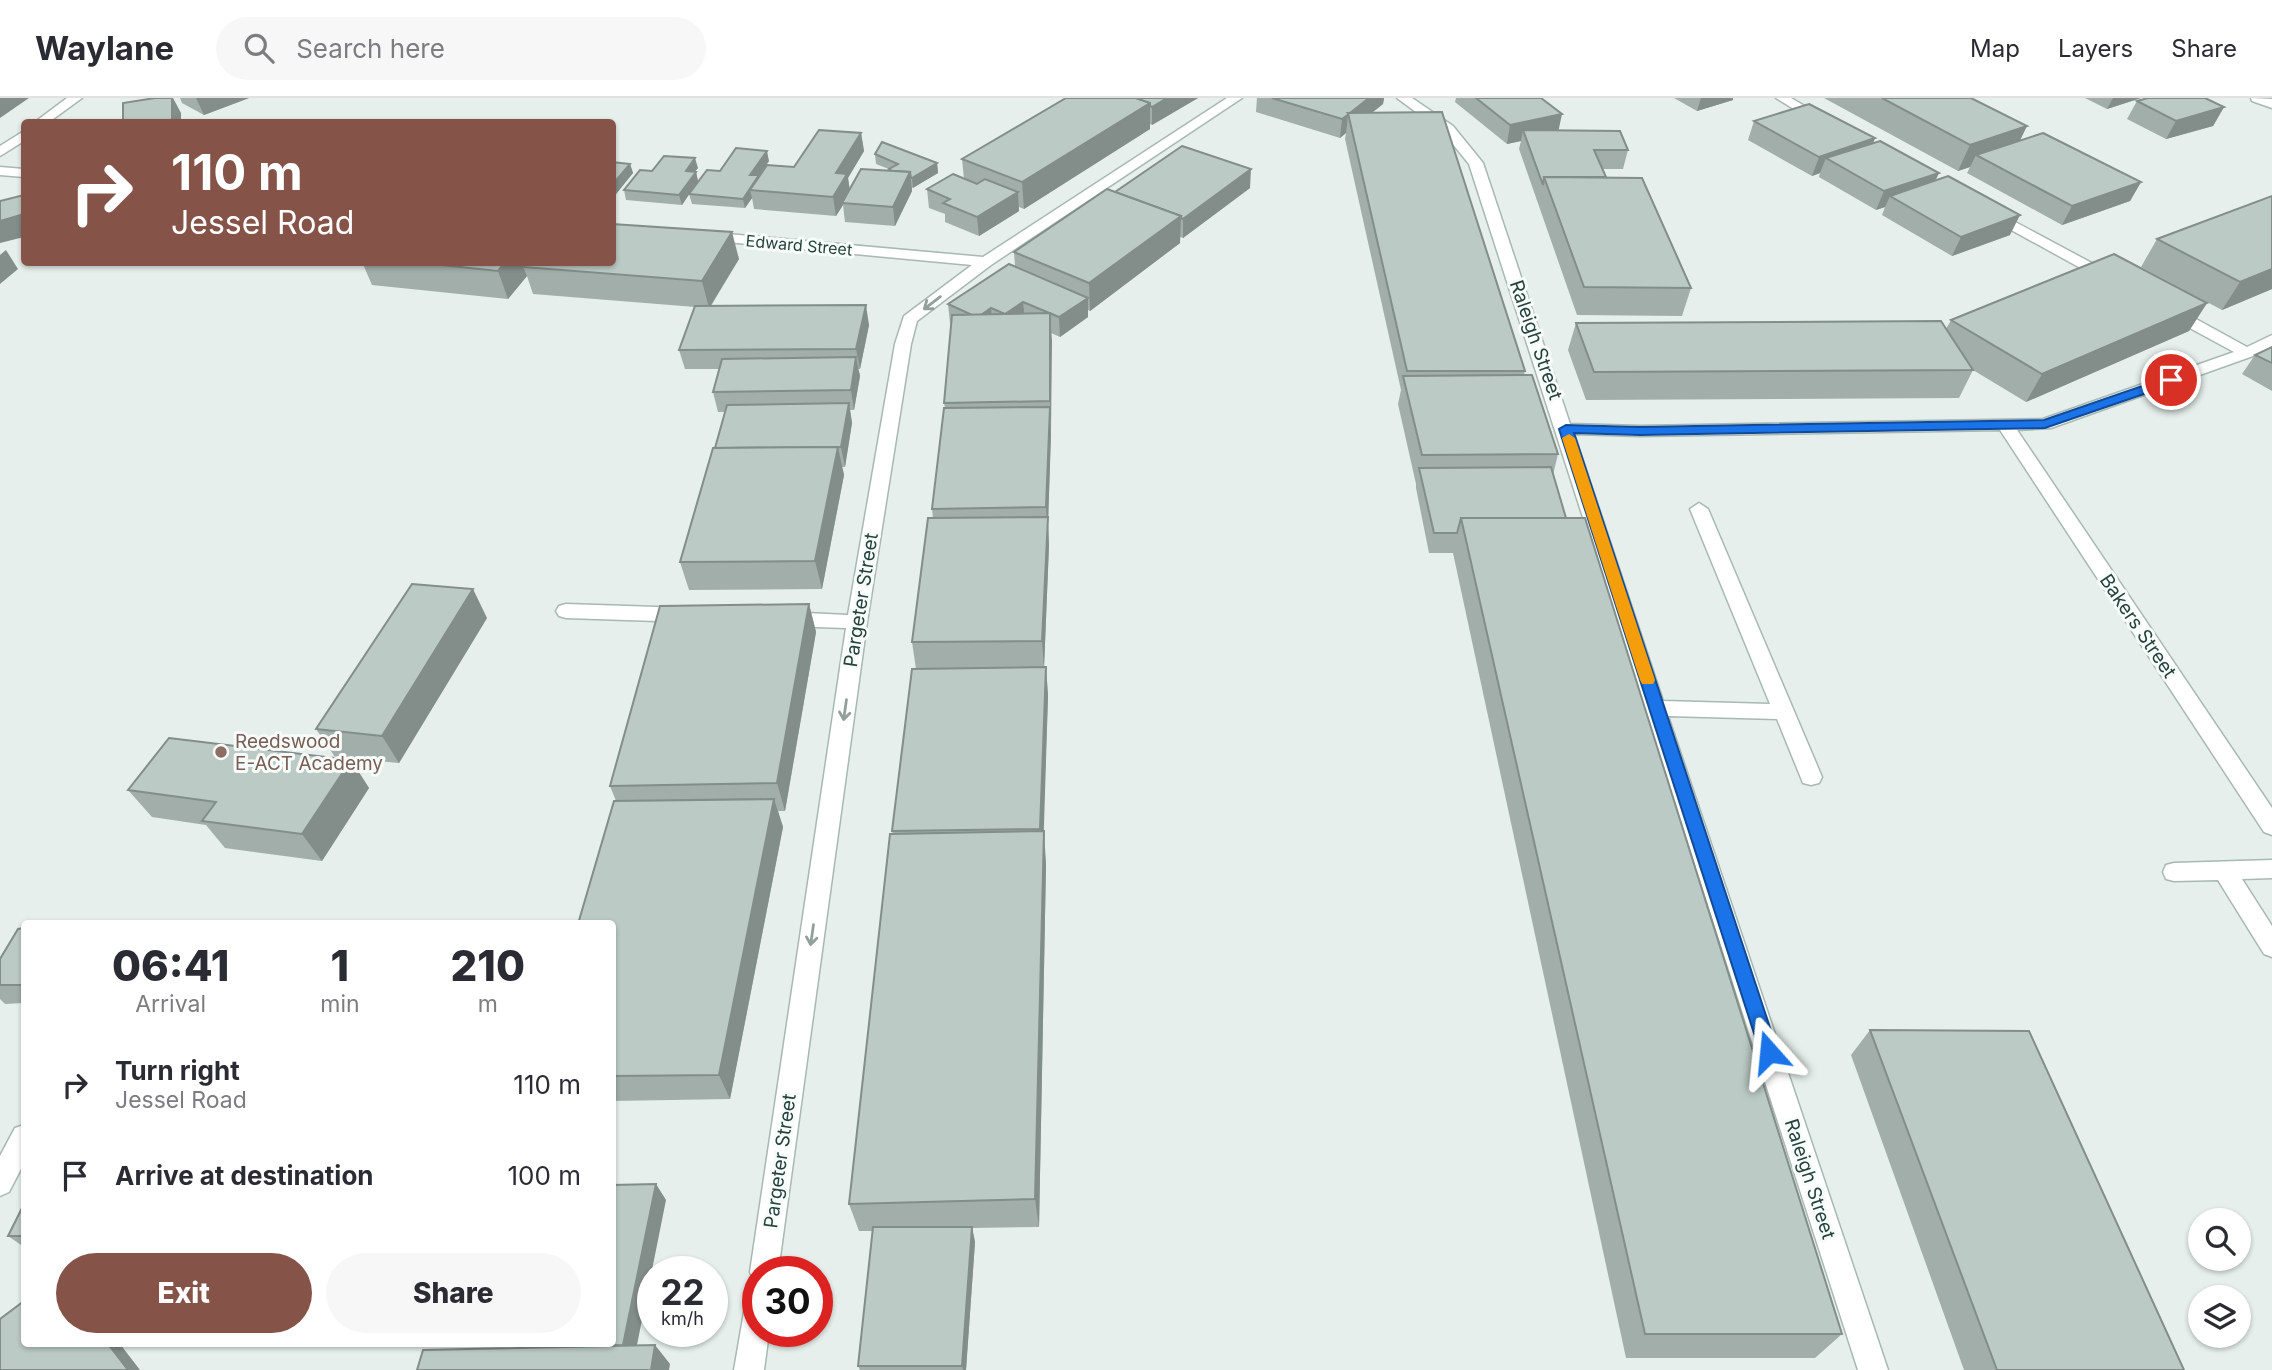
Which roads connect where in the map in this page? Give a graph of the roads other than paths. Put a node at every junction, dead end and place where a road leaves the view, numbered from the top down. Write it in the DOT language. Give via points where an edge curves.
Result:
graph roads {
  1 [pos="76,98"];
  2 [pos="1236,98"];
  3 [pos="1403,98"];
  4 [pos="1782,98"];
  5 [pos="2257,98"];
  6 [pos="2272,104"];
  7 [pos="45,119"];
  8 [pos="1831,125"];
  9 [pos="21,137"];
  10 [pos="0,152"];
  11 [pos="0,171"];
  12 [pos="21,173"];
  13 [pos="1978,205"];
  14 [pos="696,235"];
  15 [pos="986,262"];
  16 [pos="2125,286"];
  17 [pos="2161,306"];
  18 [pos="2272,340"];
  19 [pos="2247,353"];
  20 [pos="2005,425"];
  21 [pos="1566,429"];
  22 [pos="1699,509"];
  23 [pos="566,611"];
  24 [pos="705,616"];
  25 [pos="760,618"];
  26 [pos="857,622"];
  27 [pos="1657,708"];
  28 [pos="1784,712"];
  29 [pos="1811,778"];
  30 [pos="2272,826"];
  31 [pos="2272,869"];
  32 [pos="2225,871"];
  33 [pos="2174,872"];
  34 [pos="2272,947"];
  35 [pos="21,1143"];
  36 [pos="0,1183"];
  37 [pos="766,1256"];
  38 [pos="753,1347"];
  39 [pos="749,1370"];
  40 [pos="1873,1370"];
  1 -- 7 [label="street"];
  2 -- 15 [label="street, Pargeter Street"];
  3 -- 21 [label="street, Raleigh Street" via="1448,130 1476,163"];
  4 -- 8 [label="street"];
  5 -- 6 [label="street"];
  9 -- 10 [label="street"];
  11 -- 12 [label="street"];
  13 -- 16 [label="street"];
  14 -- 15 [label="street, Edward Street"];
  15 -- 26 [label="street, Pargeter Street, one-way" via="910,319"];
  17 -- 19 [label="street"];
  18 -- 19 [label="street"];
  19 -- 20 [label="street" via="2045,424"];
  20 -- 21 [label="street"];
  20 -- 30 [label="street, Bakers Street"];
  21 -- 27 [label="street, Raleigh Street"];
  22 -- 28 [label="street"];
  23 -- 24 [label="street"];
  25 -- 26 [label="street"];
  26 -- 37 [label="street, Pargeter Street, one-way"];
  27 -- 28 [label="street"];
  27 -- 40 [label="street, Raleigh Street"];
  28 -- 29 [label="street"];
  31 -- 32 [label="street"];
  32 -- 33 [label="street"];
  32 -- 34 [label="street"];
  35 -- 36 [label="street"];
  38 -- 39 [label="street"];
}
